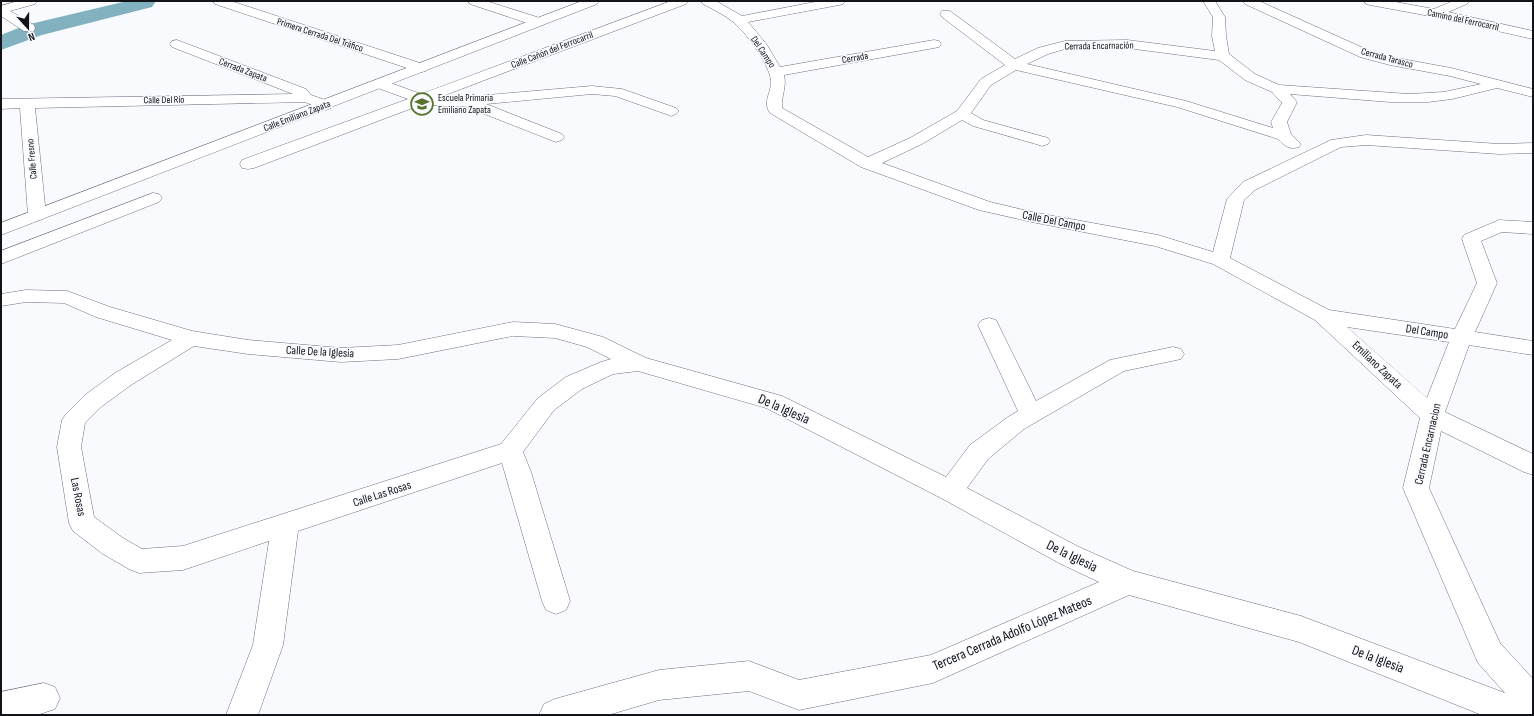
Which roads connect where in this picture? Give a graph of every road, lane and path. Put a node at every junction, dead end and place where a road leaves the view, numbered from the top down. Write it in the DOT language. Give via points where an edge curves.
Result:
graph roads {
  1 [pos="31,1"];
  2 [pos="219,1"];
  3 [pos="474,1"];
  4 [pos="593,1"];
  5 [pos="682,1"];
  6 [pos="707,1"];
  7 [pos="839,1"];
  8 [pos="1209,1"];
  9 [pos="1250,1"];
  10 [pos="1370,1"];
  11 [pos="1463,1"];
  12 [pos="1,11"];
  13 [pos="1435,13"];
  14 [pos="946,14"];
  15 [pos="739,20"];
  16 [pos="538,22"];
  17 [pos="29,28"];
  18 [pos="1533,35"];
  19 [pos="177,44"];
  20 [pos="934,44"];
  21 [pos="1223,56"];
  22 [pos="1014,65"];
  23 [pos="421,68"];
  24 [pos="776,72"];
  25 [pos="380,84"];
  26 [pos="1498,84"];
  27 [pos="1277,89"];
  28 [pos="1533,93"];
  29 [pos="307,98"];
  30 [pos="422,99"];
  31 [pos="465,101"];
  32 [pos="27,103"];
  33 [pos="1,104"];
  34 [pos="326,105"];
  35 [pos="671,111"];
  36 [pos="962,114"];
  37 [pos="787,118"];
  38 [pos="1284,136"];
  39 [pos="556,137"];
  40 [pos="1042,142"];
  41 [pos="1533,148"];
  42 [pos="1308,156"];
  43 [pos="867,163"];
  44 [pos="248,164"];
  45 [pos="153,198"];
  46 [pos="37,215"];
  47 [pos="1533,228"];
  48 [pos="1,229"];
  49 [pos="1,258"];
  50 [pos="1220,260"];
  51 [pos="1,300"];
  52 [pos="1322,316"];
  53 [pos="989,325"];
  54 [pos="191,338"];
  55 [pos="1461,338"];
  56 [pos="1533,348"];
  57 [pos="1172,354"];
  58 [pos="638,363"];
  59 [pos="1031,414"];
  60 [pos="1432,416"];
  61 [pos="510,451"];
  62 [pos="1533,465"];
  63 [pos="950,491"];
  64 [pos="285,526"];
  65 [pos="1128,582"];
  66 [pos="556,601"];
  67 [pos="44,698"];
  68 [pos="1533,702"];
  69 [pos="1,708"];
  70 [pos="242,715"];
  71 [pos="555,715"];
  72 [pos="1521,715"];
  1 -- 12 [label="street"];
  2 -- 23 [label="street, Primera Cerrada Del Tráfico"];
  3 -- 16 [label="street"];
  4 -- 16 [label="street, Calle Emiliano Zapata"];
  5 -- 30 [label="street, Calle Cañón del Ferrocarril"];
  6 -- 15 [label="street, Del Campo"];
  7 -- 15 [label="street"];
  8 -- 21 [label="street" via="1219,17"];
  9 -- 26 [label="street, Cerrada Tarasco" via="1365,54"];
  10 -- 13 [label="street, Camino del Ferrocarril"];
  11 -- 13 [label="street"];
  12 -- 17 [label="street"];
  13 -- 18 [label="street, Camino del Ferrocarril"];
  14 -- 22 [label="street"];
  15 -- 24 [label="street, Del Campo" via="760,45"];
  16 -- 23 [label="street, Calle Emiliano Zapata"];
  19 -- 29 [label="street, Cerrada Zapata" via="301,92"];
  20 -- 24 [label="street, Cerrada"];
  21 -- 22 [label="street, Cerrada Encarnación" via="1127,44 1065,45 1044,51"];
  21 -- 27 [label="street" via="1250,77"];
  22 -- 36 [label="street, Cerrada Encarnación" via="986,82"];
  22 -- 38 [label="street" via="1181,104"];
  23 -- 25 [label="street, Calle Emiliano Zapata"];
  24 -- 37 [label="street, Del Campo" via="778,82 773,101 775,110"];
  25 -- 30 [label="street"];
  25 -- 34 [label="street, Calle Emiliano Zapata"];
  26 -- 27 [label="street" via="1423,98"];
  26 -- 28 [label="street, Cerrada Tarasco"];
  27 -- 38 [label="street" via="1290,102 1280,122"];
  29 -- 32 [label="street, Calle Del Río"];
  29 -- 34 [label="street, Calle Del Río"];
  30 -- 31 [label="street"];
  30 -- 44 [label="street, Calle Cañón del Ferrocarril"];
  31 -- 35 [label="street" via="592,90 617,92"];
  31 -- 39 [label="street"];
  32 -- 33 [label="street, Calle Del Río"];
  32 -- 46 [label="street, Calle Fresno"];
  34 -- 46 [label="street, Calle Emiliano Zapata"];
  36 -- 40 [label="street" via="978,122"];
  36 -- 43 [label="street, Cerrada Encarnación" via="916,142"];
  37 -- 43 [label="street, Calle Del Campo"];
  38 -- 42 [label="street"];
  41 -- 42 [label="street" via="1499,149 1366,140 1337,142"];
  42 -- 50 [label="street" via="1249,186 1236,199"];
  43 -- 50 [label="street, Calle Del Campo" via="985,206 1158,241"];
  45 -- 49 [label="street"];
  46 -- 48 [label="street, Calle Emiliano Zapata"];
  47 -- 55 [label="street, Cerrada Encarnacion" via="1499,226 1471,239 1487,283"];
  50 -- 52 [label="street, Calle Del Campo"];
  51 -- 54 [label="street, Calle De la Iglesia" via="26,296 67,297 102,312"];
  52 -- 55 [label="street, Del Campo"];
  52 -- 60 [label="street, Emiliano Zapata"];
  53 -- 59 [label="street"];
  54 -- 58 [label="street, Calle De la Iglesia" via="248,347 341,355 398,352 513,329 555,331 595,342"];
  54 -- 64 [label="street, Las Rosas" via="117,383 92,401 74,420 69,447 82,523 139,561 183,558"];
  55 -- 56 [label="street, Del Campo"];
  55 -- 60 [label="street, Cerrada Encarnacion"];
  57 -- 59 [label="street" via="1118,365"];
  58 -- 61 [label="street" via="609,367 574,383 546,404"];
  58 -- 63 [label="street, De la Iglesia" via="774,402"];
  59 -- 63 [label="street" via="979,452"];
  60 -- 62 [label="street"];
  60 -- 68 [label="street, Cerrada Encarnacion" via="1416,488 1489,653"];
  61 -- 64 [label="street, Calle Las Rosas"];
  61 -- 66 [label="street"];
  63 -- 65 [label="street, De la Iglesia" via="1069,555"];
  64 -- 70 [label="street" via="268,645"];
  65 -- 71 [label="street, Tercera Cerrada Adolfo López Mateos" via="932,669 799,695 749,676 659,685"];
  65 -- 72 [label="street, De la Iglesia" via="1301,629"];
  67 -- 69 [label="street"];
}
